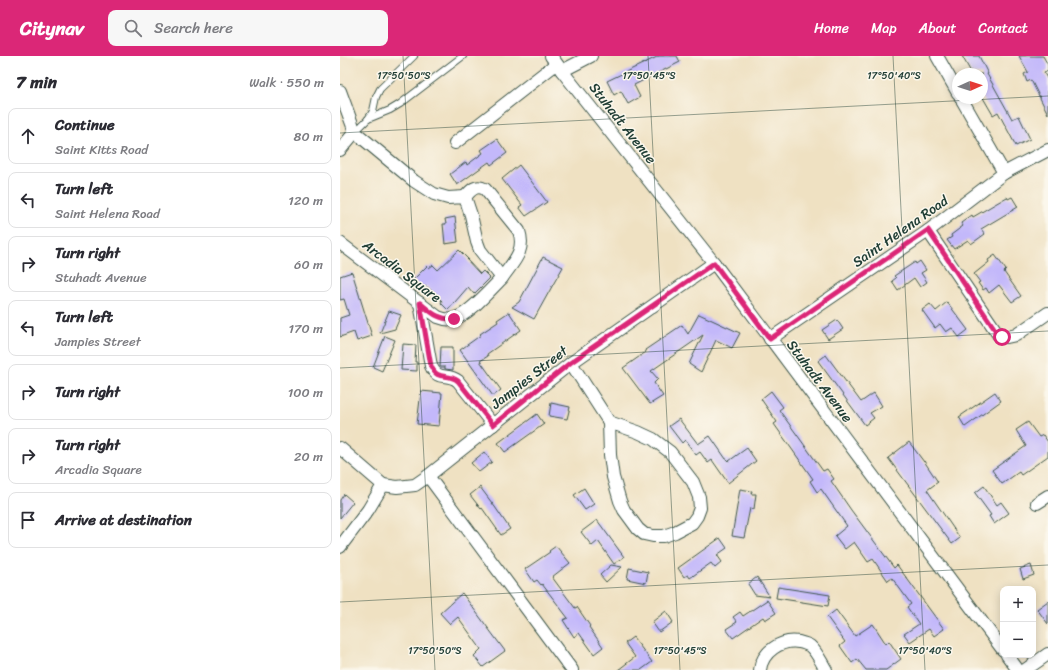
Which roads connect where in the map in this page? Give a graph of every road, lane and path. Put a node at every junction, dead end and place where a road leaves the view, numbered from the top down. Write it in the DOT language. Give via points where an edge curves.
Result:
graph roads {
  1 [pos="414,56"];
  2 [pos="463,56"];
  3 [pos="591,56"];
  4 [pos="937,56"];
  5 [pos="556,63"];
  6 [pos="952,82"];
  7 [pos="340,91"];
  8 [pos="964,104"];
  9 [pos="368,119"];
  10 [pos="355,132"];
  11 [pos="455,143"];
  12 [pos="340,150"];
  13 [pos="1048,150"];
  14 [pos="1004,173"];
  15 [pos="465,197"];
  16 [pos="928,230"];
  17 [pos="340,243"];
  18 [pos="714,263"];
  19 [pos="502,278"];
  20 [pos="420,303"];
  21 [pos="1048,313"];
  22 [pos="770,339"];
  23 [pos="570,363"];
  24 [pos="609,422"];
  25 [pos="493,425"];
  26 [pos="340,448"];
  27 [pos="428,476"];
  28 [pos="383,485"];
  29 [pos="1048,496"];
  30 [pos="1037,503"];
  31 [pos="340,547"];
  32 [pos="1000,646"];
  33 [pos="1048,654"];
  34 [pos="1009,658"];
  35 [pos="572,670"];
  36 [pos="760,670"];
  37 [pos="826,670"];
  38 [pos="1018,670"];
  39 [pos="1025,670"];
  1 -- 9 [label="lane" via="380,89"];
  2 -- 9 [label="lane" via="400,104"];
  3 -- 5 [label="street"];
  4 -- 6 [label="street"];
  5 -- 11 [label="street"];
  5 -- 18 [label="street, Stuhadt Avenue"];
  7 -- 10 [label="street"];
  8 -- 14 [label="street"];
  9 -- 10 [label="lane"];
  10 -- 12 [label="street"];
  10 -- 15 [label="street" via="414,181 434,194 448,198"];
  13 -- 14 [label="street, Saint Helena Road"];
  14 -- 16 [label="street, Saint Helena Road"];
  15 -- 19 [label="street" via="480,250"];
  15 -- 19 [label="street, Arcadia Square" via="476,187 485,189 519,231 522,239 518,255"];
  16 -- 21 [label="street" via="1002,337 1016,335"];
  16 -- 22 [label="street, Saint Helena Road"];
  17 -- 20 [label="street, Arcadia Square"];
  18 -- 22 [label="street, Stuhadt Avenue"];
  18 -- 23 [label="street, Jampies Street"];
  19 -- 20 [label="street, Arcadia Square" via="463,315 454,319 438,317"];
  20 -- 25 [label="street" via="433,372 439,376 455,378"];
  22 -- 32 [label="street, Stuhadt Avenue"];
  23 -- 24 [label="street"];
  23 -- 25 [label="street, Jampies Street"];
  24 -- 24 [label="street" via="653,439 670,452 693,482 699,497 700,508 692,523 664,536 644,534 638,530 624,510 613,477"];
  25 -- 27 [label="street, Jampies Street"];
  26 -- 28 [label="street"];
  27 -- 28 [label="street, Jampies Street" via="415,485"];
  27 -- 35 [label="street"];
  28 -- 31 [label="street"];
  29 -- 30 [label="street"];
  33 -- 39 [label="street"];
  34 -- 38 [label="street"];
  36 -- 37 [label="street" via="761,663 774,647 794,642 805,643 814,650"];
}
